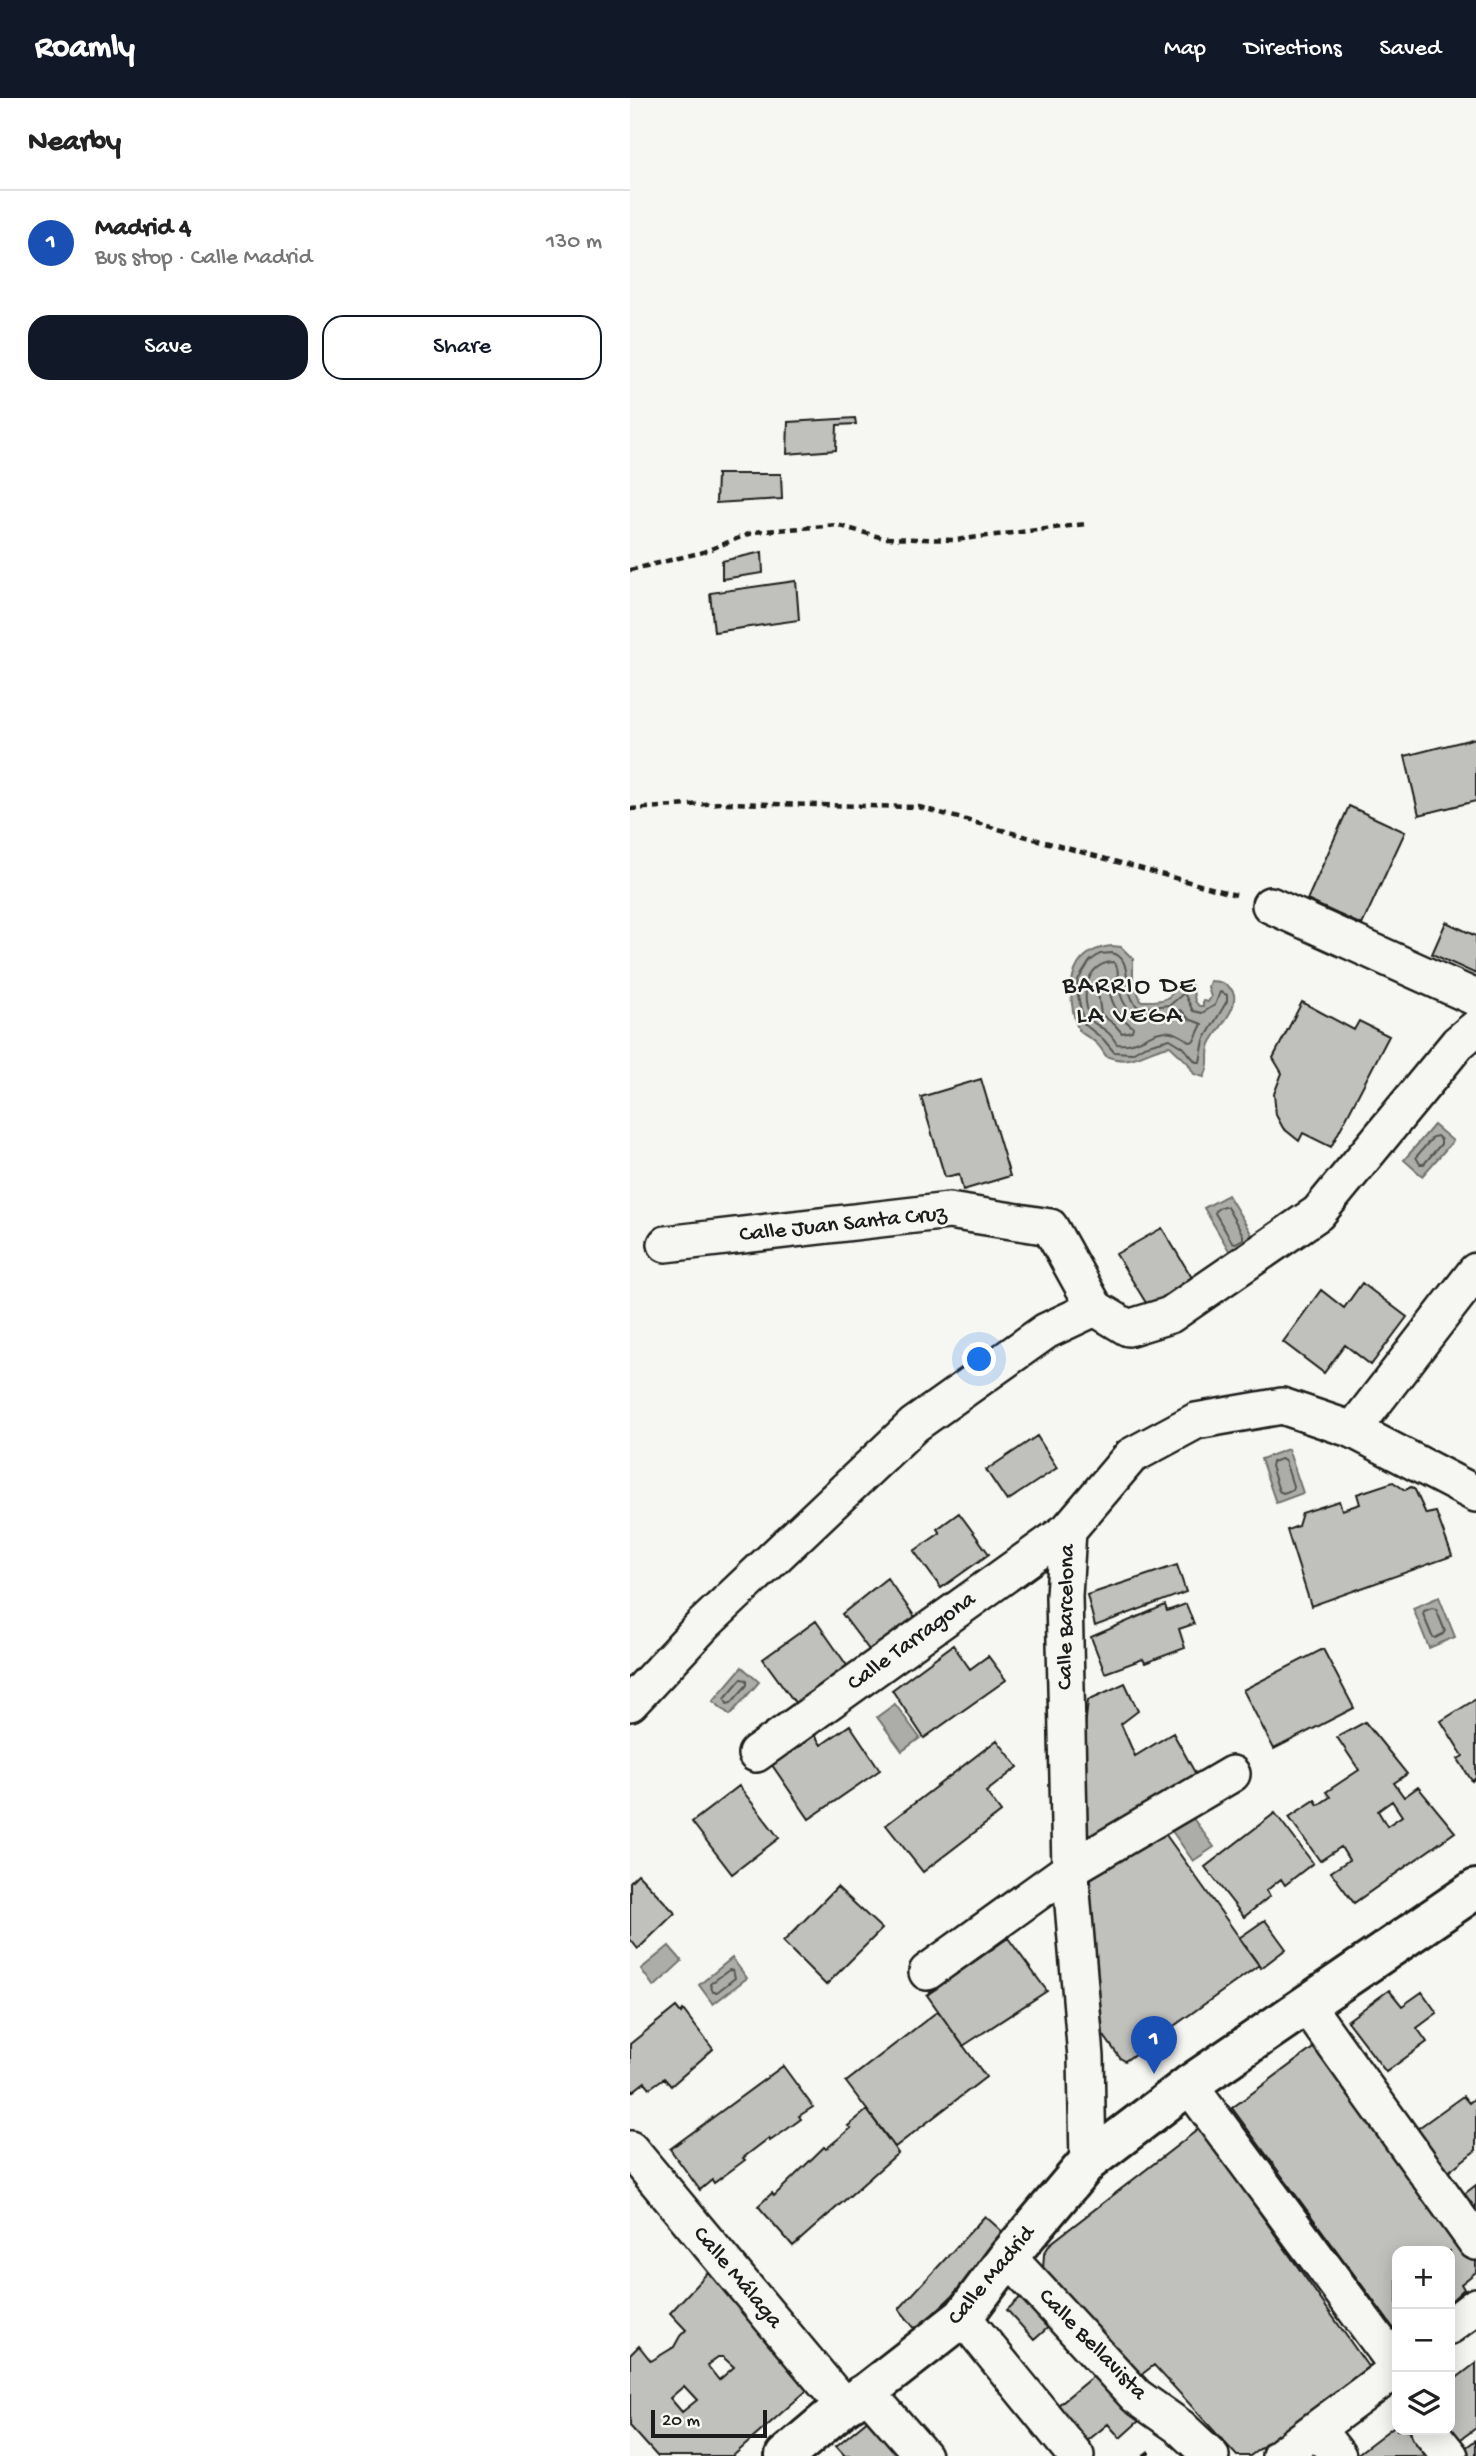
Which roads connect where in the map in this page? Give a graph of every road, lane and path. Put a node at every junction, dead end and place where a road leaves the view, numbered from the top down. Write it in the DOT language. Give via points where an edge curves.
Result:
graph roads {
  1 [pos="1086,524"];
  2 [pos="630,570"];
  3 [pos="630,809"];
  4 [pos="1270,905"];
  5 [pos="1476,998"];
  6 [pos="1476,1028"];
  7 [pos="666,1244"];
  8 [pos="1476,1271"];
  9 [pos="1095,1308"];
  10 [pos="1353,1430"];
  11 [pos="1476,1494"];
  12 [pos="1068,1530"];
  13 [pos="630,1703"];
  14 [pos="756,1754"];
  15 [pos="1232,1774"];
  16 [pos="1070,1869"];
  17 [pos="1476,1889"];
  18 [pos="926,1972"];
  19 [pos="1306,2005"];
  20 [pos="1189,2085"];
  21 [pos="630,2149"];
  22 [pos="1088,2162"];
  23 [pos="1476,2242"];
  24 [pos="1008,2257"];
  25 [pos="964,2317"];
  26 [pos="1392,2372"];
  27 [pos="1392,2378"];
  28 [pos="856,2399"];
  29 [pos="1317,2429"];
  30 [pos="1433,2435"];
  31 [pos="785,2456"];
  32 [pos="923,2456"];
  33 [pos="1076,2456"];
  34 [pos="1210,2456"];
  35 [pos="1280,2456"];
  36 [pos="1338,2456"];
  37 [pos="1450,2456"];
  1 -- 2 [label="path" via="955,540 883,538 837,526 754,532 703,552"];
  3 -- 4 [label="path" via="720,803 919,807"];
  4 -- 5 [label="street"];
  6 -- 9 [label="street, Calle Juan Santa Cruz" via="1458,1043 1318,1213 1170,1315 1128,1328"];
  7 -- 9 [label="street, Calle Juan Santa Cruz" via="948,1211 1050,1227"];
  8 -- 10 [label="street"];
  9 -- 13 [label="street" via="1046,1331 914,1425 704,1624"];
  10 -- 11 [label="street, Calle Barcelona"];
  10 -- 12 [label="street, Calle Barcelona" via="1282,1406 1196,1421 1131,1456"];
  12 -- 14 [label="street, Calle Tarragona"];
  12 -- 16 [label="street, Calle Barcelona" via="1064,1596"];
  15 -- 16 [label="street"];
  16 -- 18 [label="street"];
  16 -- 22 [label="street, Calle Barcelona" via="1086,2057"];
  17 -- 19 [label="street, Calle Madrid"];
  19 -- 20 [label="street, Calle Madrid"];
  19 -- 23 [label="street"];
  20 -- 22 [label="street, Calle Madrid"];
  20 -- 26 [label="street"];
  21 -- 28 [label="street, Calle Málaga"];
  22 -- 24 [label="street, Calle Madrid"];
  24 -- 25 [label="street, Calle Madrid"];
  24 -- 34 [label="street, Calle Bellavista" via="1136,2396 1180,2427"];
  25 -- 28 [label="street, Calle Madrid"];
  25 -- 33 [label="street"];
  27 -- 29 [label="street"];
  28 -- 31 [label="street, Calle Madrid"];
  28 -- 32 [label="street, Calle Málaga"];
  29 -- 35 [label="street"];
  29 -- 36 [label="street"];
  30 -- 37 [label="street"];
}
